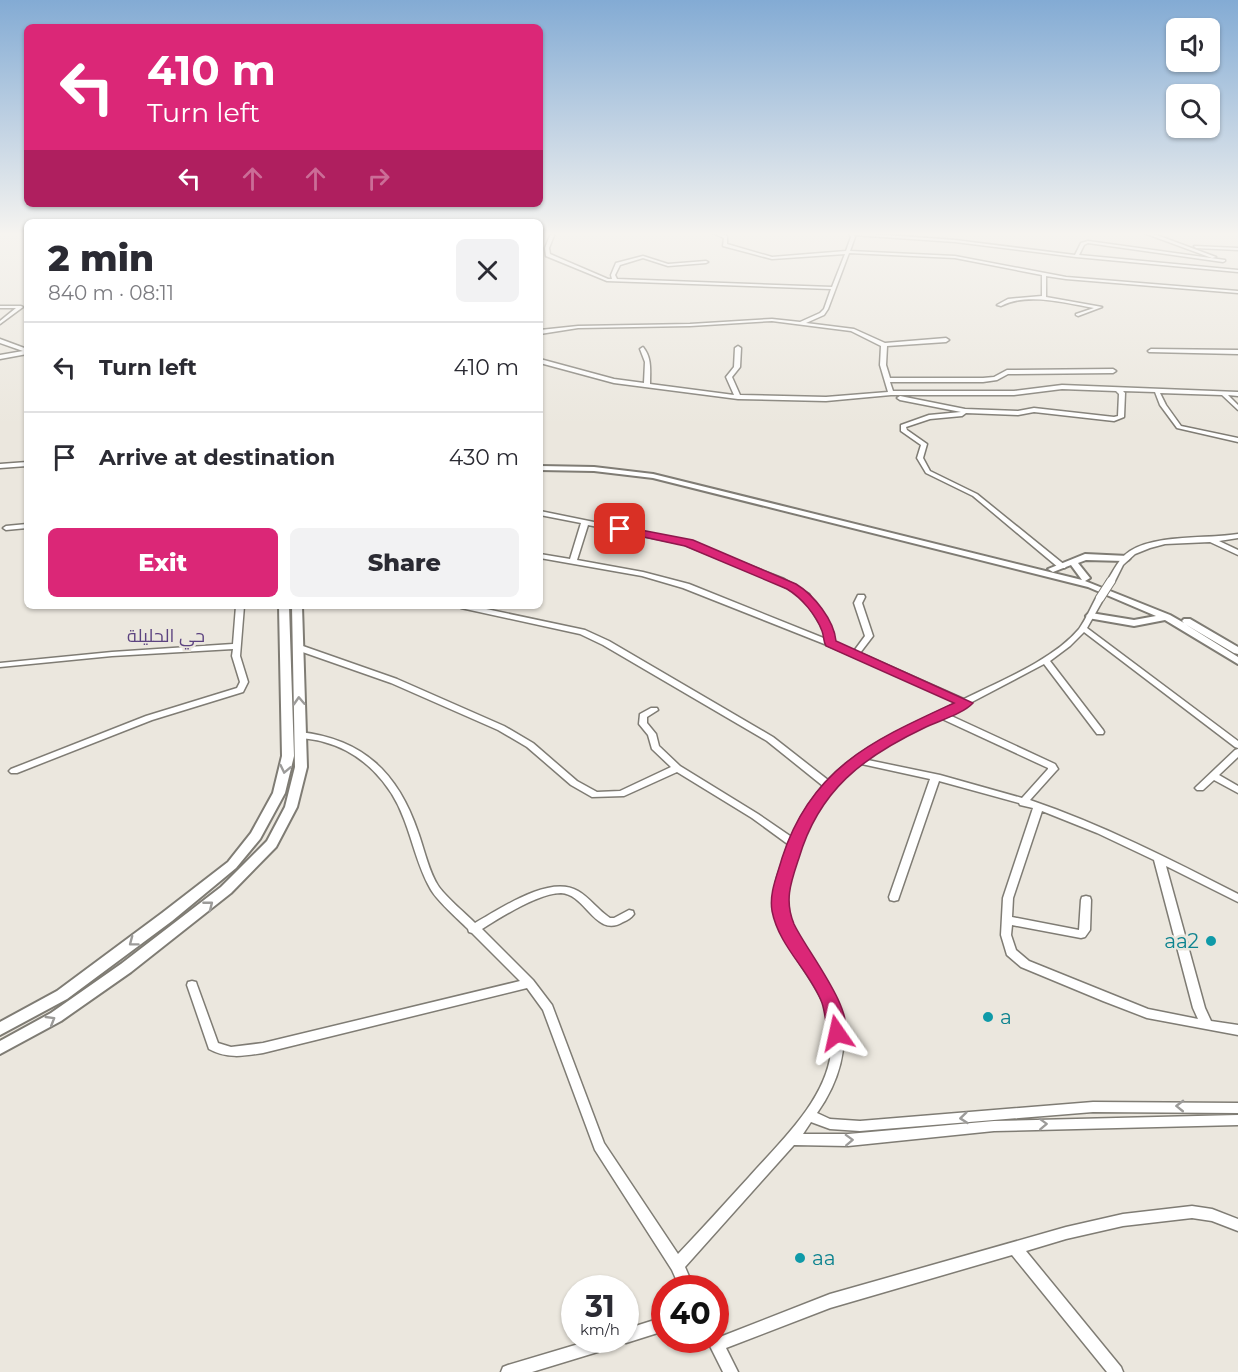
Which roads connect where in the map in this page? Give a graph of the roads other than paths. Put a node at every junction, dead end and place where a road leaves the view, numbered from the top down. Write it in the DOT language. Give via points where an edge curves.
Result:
graph roads {
  1 [pos="830,297"];
  2 [pos="1043,298"];
  3 [pos="999,304"];
  4 [pos="0,307"];
  5 [pos="1078,315"];
  6 [pos="0,323"];
  7 [pos="801,324"];
  8 [pos="543,332"];
  9 [pos="946,340"];
  10 [pos="0,341"];
  11 [pos="884,345"];
  12 [pos="738,348"];
  13 [pos="643,349"];
  14 [pos="24,350"];
  15 [pos="1151,351"];
  16 [pos="24,352"];
  17 [pos="1238,352"];
  18 [pos="0,357"];
  19 [pos="543,362"];
  20 [pos="1113,371"];
  21 [pos="887,380"];
  22 [pos="647,385"];
  23 [pos="1117,388"];
  24 [pos="1157,391"];
  25 [pos="894,394"];
  26 [pos="1224,394"];
  27 [pos="1238,394"];
  28 [pos="738,397"];
  29 [pos="1238,408"];
  30 [pos="965,411"];
  31 [pos="1238,440"];
  32 [pos="24,464"];
  33 [pos="0,466"];
  34 [pos="543,466"];
  35 [pos="543,466"];
  36 [pos="543,514"];
  37 [pos="585,522"];
  38 [pos="24,526"];
  39 [pos="6,528"];
  40 [pos="1238,536"];
  41 [pos="1212,540"];
  42 [pos="1238,553"];
  43 [pos="543,556"];
  44 [pos="1125,558"];
  45 [pos="573,561"];
  46 [pos="1073,562"];
  47 [pos="1058,567"];
  48 [pos="1085,578"];
  49 [pos="1111,581"];
  50 [pos="861,597"];
  51 [pos="1143,606"];
  52 [pos="240,609"];
  53 [pos="284,609"];
  54 [pos="297,609"];
  55 [pos="474,609"];
  56 [pos="1091,616"];
  57 [pos="1167,617"];
  58 [pos="1146,620"];
  59 [pos="1083,628"];
  60 [pos="830,643"];
  61 [pos="236,646"];
  62 [pos="297,647"];
  63 [pos="1238,651"];
  64 [pos="856,654"];
  65 [pos="1045,660"];
  66 [pos="1238,661"];
  67 [pos="0,665"];
  68 [pos="966,703"];
  69 [pos="654,710"];
  70 [pos="941,715"];
  71 [pos="1100,732"];
  72 [pos="300,735"];
  73 [pos="1238,745"];
  74 [pos="1238,752"];
  75 [pos="855,760"];
  76 [pos="677,768"];
  77 [pos="14,771"];
  78 [pos="1213,775"];
  79 [pos="935,778"];
  80 [pos="828,785"];
  81 [pos="1200,788"];
  82 [pos="1238,790"];
  83 [pos="1023,803"];
  84 [pos="1038,808"];
  85 [pos="795,844"];
  86 [pos="1159,858"];
  87 [pos="894,897"];
  88 [pos="1238,898"];
  89 [pos="1086,900"];
  90 [pos="629,914"];
  91 [pos="167,917"];
  92 [pos="1007,920"];
  93 [pos="177,928"];
  94 [pos="473,929"];
  95 [pos="529,983"];
  96 [pos="192,986"];
  97 [pos="1207,1024"];
  98 [pos="0,1029"];
  99 [pos="1238,1030"];
  100 [pos="0,1048"];
  101 [pos="1238,1108"];
  102 [pos="810,1116"];
  103 [pos="1238,1120"];
  104 [pos="790,1138"];
  105 [pos="1238,1225"];
  106 [pos="1015,1248"];
  107 [pos="676,1265"];
  108 [pos="681,1275"];
  109 [pos="729,1337"];
  110 [pos="571,1353"];
  111 [pos="721,1353"];
  112 [pos="508,1372"];
  113 [pos="731,1372"];
  114 [pos="1116,1372"];
  1 -- 7 [label="street" via="824,312"];
  2 -- 3 [label="street"];
  2 -- 5 [label="street" via="1100,307"];
  4 -- 6 [label="street" via="21,307"];
  7 -- 8 [label="street" via="762,320"];
  7 -- 11 [label="street" via="852,330"];
  9 -- 11 [label="street"];
  10 -- 14 [label="street"];
  11 -- 21 [label="street"];
  12 -- 28 [label="street" via="737,367 729,377"];
  13 -- 22 [label="street" via="648,362"];
  15 -- 17 [label="street"];
  16 -- 18 [label="street"];
  19 -- 22 [label="street"];
  20 -- 21 [label="street" via="1004,372 995,379 981,380"];
  21 -- 25 [label="street"];
  22 -- 28 [label="street"];
  23 -- 24 [label="street"];
  23 -- 25 [label="street"];
  23 -- 30 [label="street" via="1122,394 1122,414 1117,419 1035,410"];
  24 -- 26 [label="street"];
  24 -- 31 [label="street" via="1179,427"];
  25 -- 28 [label="street" via="826,399"];
  25 -- 30 [label="street"];
  26 -- 27 [label="street"];
  26 -- 29 [label="street"];
  30 -- 47 [label="street" via="903,426 904,431 924,444 922,466 930,474 975,495"];
  32 -- 33 [label="street"];
  34 -- 47 [label="main road" via="590,464 652,471"];
  35 -- 51 [label="main road" via="624,471 666,479 1049,573"];
  36 -- 37 [label="street"];
  37 -- 45 [label="street"];
  37 -- 60 [label="street" via="685,542 786,584 811,604 829,632"];
  38 -- 39 [label="street"];
  40 -- 41 [label="street"];
  41 -- 42 [label="street"];
  41 -- 44 [label="street" via="1158,543"];
  43 -- 45 [label="street"];
  44 -- 46 [label="main road" via="1093,556"];
  44 -- 49 [label="street"];
  45 -- 60 [label="street" via="679,584"];
  46 -- 47 [label="main road"];
  46 -- 48 [label="main road"];
  47 -- 48 [label="main road"];
  48 -- 63 [label="main road" via="1165,609"];
  49 -- 56 [label="street, bridge"];
  50 -- 64 [label="street" via="858,603 869,636"];
  51 -- 57 [label="main road"];
  51 -- 58 [label="main road"];
  52 -- 61 [label="street"];
  53 -- 91 [label="main road, one-way" via="288,756 279,793 256,836 232,865"];
  54 -- 62 [label="main road"];
  55 -- 80 [label="street" via="582,632 606,643 770,739"];
  56 -- 58 [label="main road" via="1125,622"];
  56 -- 59 [label="street"];
  57 -- 58 [label="main road"];
  57 -- 66 [label="main road"];
  59 -- 65 [label="street"];
  59 -- 73 [label="street"];
  60 -- 64 [label="street"];
  61 -- 67 [label="street"];
  61 -- 77 [label="street" via="244,682 240,690 149,718"];
  72 -- 62 [label="main road, one-way"];
  62 -- 76 [label="street" via="394,681 501,728 595,795 621,794"];
  64 -- 68 [label="street"];
  65 -- 68 [label="street"];
  65 -- 71 [label="street"];
  68 -- 70 [label="street"];
  69 -- 76 [label="street" via="643,716 643,724 652,734 655,747"];
  70 -- 75 [label="street"];
  70 -- 83 [label="street" via="1053,766"];
  93 -- 72 [label="main road, one-way" via="226,890 272,844 297,789"];
  72 -- 94 [label="street" via="345,744 388,777 402,799 435,889"];
  74 -- 78 [label="street"];
  75 -- 79 [label="street"];
  75 -- 80 [label="street"];
  76 -- 85 [label="street"];
  78 -- 81 [label="street"];
  78 -- 82 [label="street"];
  79 -- 83 [label="street"];
  79 -- 87 [label="street"];
  80 -- 85 [label="street"];
  83 -- 84 [label="street"];
  84 -- 86 [label="street" via="1080,822"];
  84 -- 92 [label="street" via="1015,870"];
  85 -- 102 [label="street" via="779,896 781,914 795,946 831,1001 837,1033 838,1052 832,1073"];
  86 -- 88 [label="street"];
  86 -- 97 [label="street" via="1199,1008"];
  89 -- 92 [label="street" via="1082,934"];
  90 -- 94 [label="street" via="608,922 572,892 558,889 521,903"];
  91 -- 93 [label="main road"];
  91 -- 98 [label="main road, one-way" via="62,994"];
  92 -- 97 [label="street" via="1008,945 1025,964 1147,1012"];
  100 -- 93 [label="main road, one-way" via="74,1005"];
  94 -- 95 [label="street"];
  95 -- 96 [label="street" via="234,1052 213,1046"];
  95 -- 107 [label="street" via="557,1028 599,1146"];
  97 -- 99 [label="street"];
  101 -- 102 [label="street, one-way" via="1075,1107 876,1126 836,1125"];
  102 -- 104 [label="street"];
  104 -- 103 [label="street, one-way" via="848,1140 994,1126"];
  104 -- 107 [label="street"];
  105 -- 106 [label="street" via="1212,1215 1179,1211 1123,1220"];
  106 -- 109 [label="street" via="830,1301"];
  106 -- 114 [label="street"];
  107 -- 108 [label="street"];
  110 -- 112 [label="street"];
  111 -- 113 [label="street"];
}
